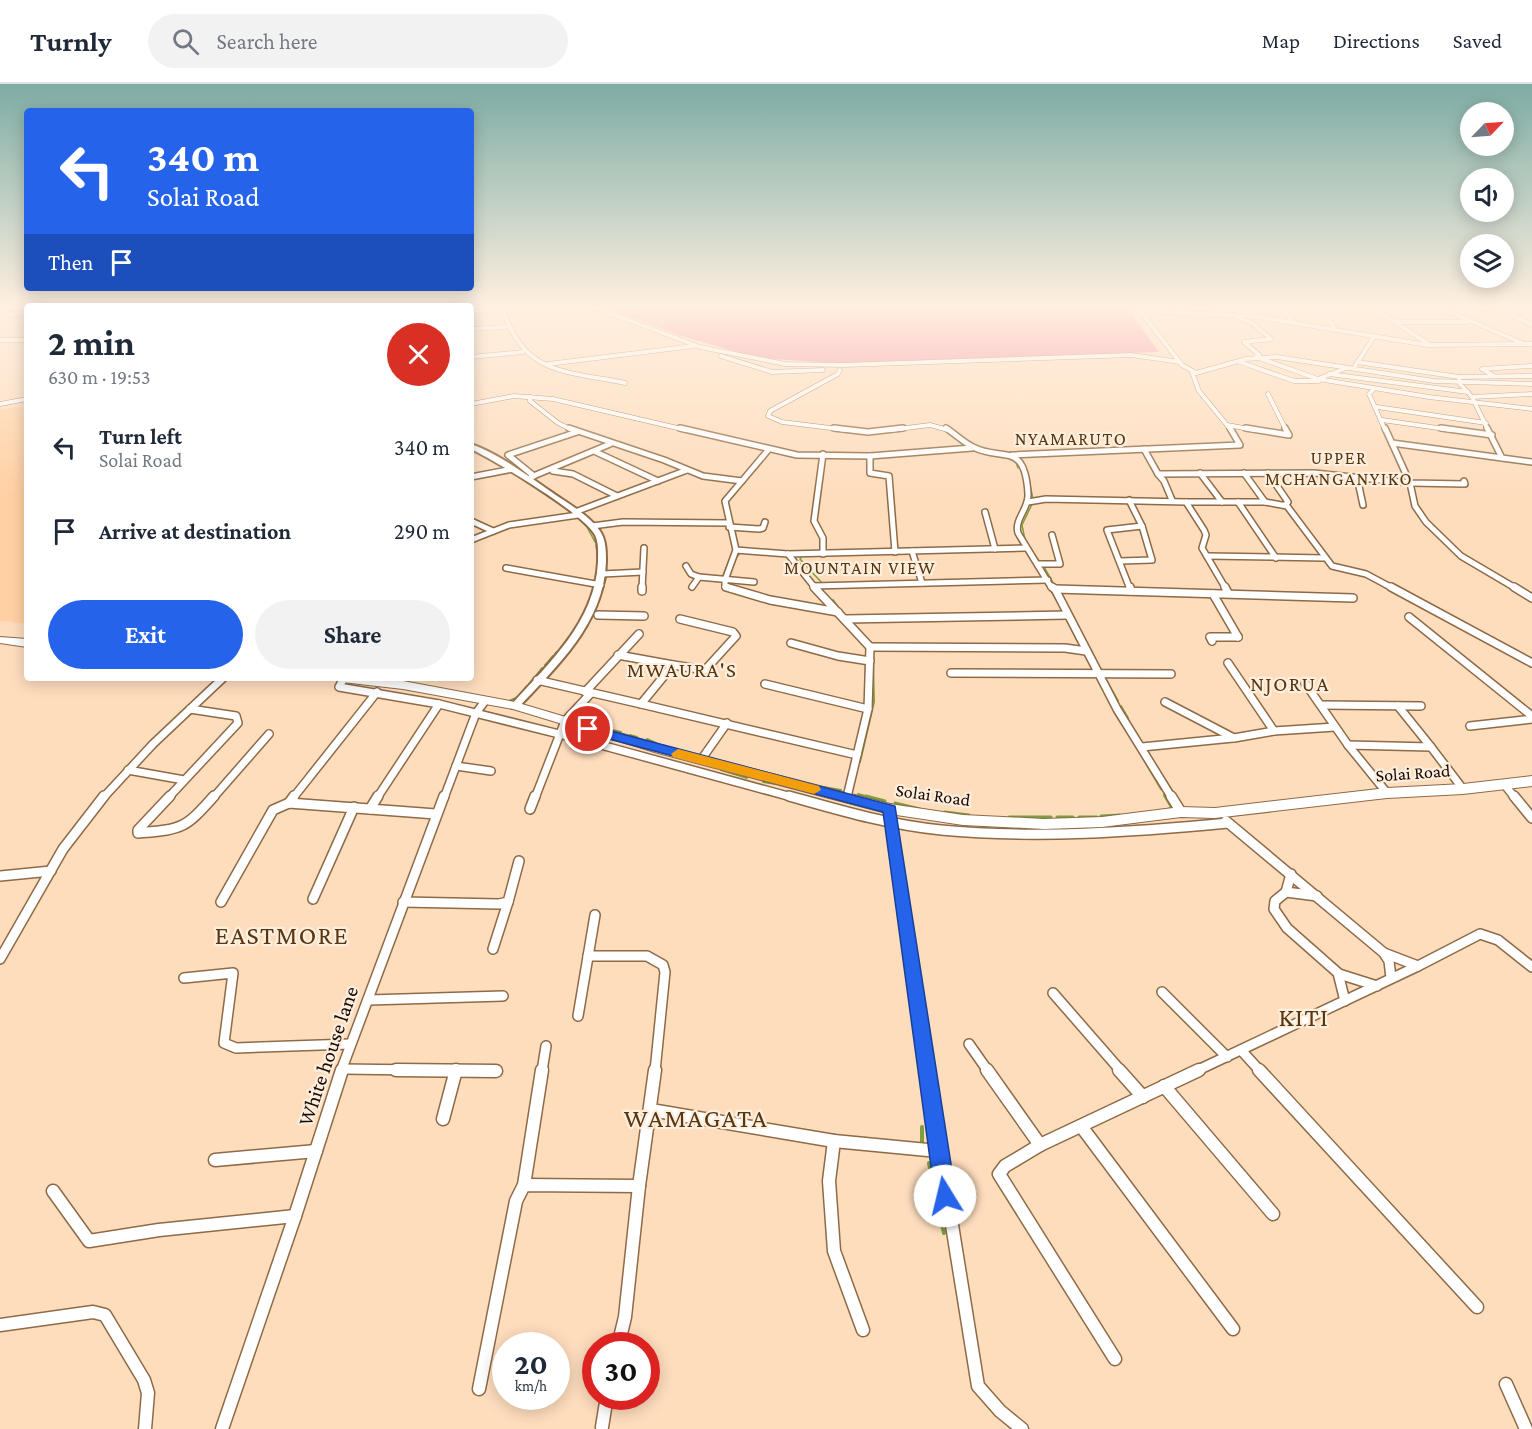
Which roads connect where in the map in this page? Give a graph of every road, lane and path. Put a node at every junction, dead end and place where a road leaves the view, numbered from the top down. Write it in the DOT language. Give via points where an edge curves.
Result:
graph roads {
  1 [pos="559,370"];
  2 [pos="764,370"];
  3 [pos="840,370"];
  4 [pos="1189,370"];
  5 [pos="1210,370"];
  6 [pos="1262,370"];
  7 [pos="1291,370"];
  8 [pos="1347,370"];
  9 [pos="1367,370"];
  10 [pos="1410,370"];
  11 [pos="1483,370"];
  12 [pos="1191,372"];
  13 [pos="1327,374"];
  14 [pos="1494,376"];
  15 [pos="1532,376"];
  16 [pos="1459,377"];
  17 [pos="1319,380"];
  18 [pos="625,383"];
  19 [pos="1460,384"];
  20 [pos="1532,384"];
  21 [pos="1374,389"];
  22 [pos="1469,392"];
  23 [pos="1268,394"];
  24 [pos="1532,394"];
  25 [pos="530,398"];
  26 [pos="24,399"];
  27 [pos="1474,400"];
  28 [pos="474,403"];
  29 [pos="0,404"];
  30 [pos="1377,407"];
  31 [pos="1532,409"];
  32 [pos="1382,420"];
  33 [pos="1486,423"];
  34 [pos="1225,424"];
  35 [pos="577,432"];
  36 [pos="1492,435"];
  37 [pos="1392,443"];
  38 [pos="610,444"];
  39 [pos="474,448"];
  40 [pos="974,448"];
  41 [pos="769,449"];
  42 [pos="1144,449"];
  43 [pos="596,452"];
  44 [pos="823,454"];
  45 [pos="1012,455"];
  46 [pos="870,456"];
  47 [pos="1502,458"];
  48 [pos="1532,462"];
  49 [pos="513,469"];
  50 [pos="687,470"];
  51 [pos="548,471"];
  52 [pos="1200,473"];
  53 [pos="1244,473"];
  54 [pos="1268,473"];
  55 [pos="1158,474"];
  56 [pos="474,476"];
  57 [pos="531,477"];
  58 [pos="1357,477"];
  59 [pos="658,481"];
  60 [pos="742,481"];
  61 [pos="1464,481"];
  62 [pos="1410,483"];
  63 [pos="617,496"];
  64 [pos="1129,500"];
  65 [pos="1172,500"];
  66 [pos="1028,502"];
  67 [pos="1186,502"];
  68 [pos="1222,502"];
  69 [pos="1238,502"];
  70 [pos="1265,502"];
  71 [pos="1285,505"];
  72 [pos="1362,505"];
  73 [pos="985,512"];
  74 [pos="577,513"];
  75 [pos="474,522"];
  76 [pos="765,522"];
  77 [pos="729,525"];
  78 [pos="592,526"];
  79 [pos="1142,526"];
  80 [pos="493,531"];
  81 [pos="1052,535"];
  82 [pos="474,539"];
  83 [pos="644,548"];
  84 [pos="1026,548"];
  85 [pos="995,549"];
  86 [pos="736,550"];
  87 [pos="912,551"];
  88 [pos="895,552"];
  89 [pos="788,554"];
  90 [pos="823,554"];
  91 [pos="1207,556"];
  92 [pos="1276,558"];
  93 [pos="1324,558"];
  94 [pos="1120,561"];
  95 [pos="1038,564"];
  96 [pos="686,566"];
  97 [pos="506,568"];
  98 [pos="643,572"];
  99 [pos="602,574"];
  100 [pos="699,577"];
  101 [pos="725,580"];
  102 [pos="1048,580"];
  103 [pos="754,582"];
  104 [pos="922,583"];
  105 [pos="601,585"];
  106 [pos="813,586"];
  107 [pos="693,588"];
  108 [pos="1055,589"];
  109 [pos="642,591"];
  110 [pos="1131,591"];
  111 [pos="1213,594"];
  112 [pos="1228,594"];
  113 [pos="1353,598"];
  114 [pos="1532,598"];
  115 [pos="838,612"];
  116 [pos="598,615"];
  117 [pos="1067,615"];
  118 [pos="644,616"];
  119 [pos="1409,617"];
  120 [pos="680,619"];
  121 [pos="844,619"];
  122 [pos="639,634"];
  123 [pos="0,640"];
  124 [pos="1212,641"];
  125 [pos="791,643"];
  126 [pos="24,644"];
  127 [pos="870,647"];
  128 [pos="1086,651"];
  129 [pos="618,655"];
  130 [pos="870,661"];
  131 [pos="1228,663"];
  132 [pos="1532,663"];
  133 [pos="673,665"];
  134 [pos="951,673"];
  135 [pos="1098,674"];
  136 [pos="1171,674"];
  137 [pos="537,680"];
  138 [pos="220,681"];
  139 [pos="342,681"];
  140 [pos="369,681"];
  141 [pos="765,684"];
  142 [pos="1305,684"];
  143 [pos="377,692"];
  144 [pos="588,692"];
  145 [pos="485,701"];
  146 [pos="1165,702"];
  147 [pos="439,704"];
  148 [pos="515,705"];
  149 [pos="642,705"];
  150 [pos="1321,705"];
  151 [pos="1398,706"];
  152 [pos="1421,706"];
  153 [pos="190,709"];
  154 [pos="868,709"];
  155 [pos="476,713"];
  156 [pos="1532,718"];
  157 [pos="727,723"];
  158 [pos="1470,726"];
  159 [pos="1335,727"];
  160 [pos="562,728"];
  161 [pos="1274,731"];
  162 [pos="269,734"];
  163 [pos="583,734"];
  164 [pos="1234,738"];
  165 [pos="1348,745"];
  166 [pos="1142,747"];
  167 [pos="1431,747"];
  168 [pos="857,755"];
  169 [pos="701,760"];
  170 [pos="456,766"];
  171 [pos="128,770"];
  172 [pos="491,771"];
  173 [pos="184,780"];
  174 [pos="1532,781"];
  175 [pos="1504,784"];
  176 [pos="1463,789"];
  177 [pos="1387,793"];
  178 [pos="847,797"];
  179 [pos="289,802"];
  180 [pos="354,807"];
  181 [pos="370,809"];
  182 [pos="530,809"];
  183 [pos="1181,812"];
  184 [pos="1215,813"];
  185 [pos="436,814"];
  186 [pos="891,815"];
  187 [pos="1532,818"];
  188 [pos="1228,823"];
  189 [pos="519,861"];
  190 [pos="51,871"];
  191 [pos="1291,874"];
  192 [pos="0,876"];
  193 [pos="1286,892"];
  194 [pos="1317,896"];
  195 [pos="313,899"];
  196 [pos="221,902"];
  197 [pos="403,902"];
  198 [pos="508,902"];
  199 [pos="595,915"];
  200 [pos="493,949"];
  201 [pos="1384,953"];
  202 [pos="588,956"];
  203 [pos="0,959"];
  204 [pos="1418,966"];
  205 [pos="1532,967"];
  206 [pos="1339,974"];
  207 [pos="184,978"];
  208 [pos="1391,978"];
  209 [pos="1377,986"];
  210 [pos="1162,992"];
  211 [pos="1053,993"];
  212 [pos="502,996"];
  213 [pos="369,1000"];
  214 [pos="1346,1000"];
  215 [pos="578,1016"];
  216 [pos="350,1044"];
  217 [pos="969,1044"];
  218 [pos="546,1046"];
  219 [pos="1241,1050"];
  220 [pos="1227,1057"];
  221 [pos="342,1069"];
  222 [pos="456,1070"];
  223 [pos="496,1071"];
  224 [pos="1164,1086"];
  225 [pos="1143,1097"];
  226 [pos="651,1110"];
  227 [pos="442,1119"];
  228 [pos="1081,1126"];
  229 [pos="834,1141"];
  230 [pos="1040,1145"];
  231 [pos="316,1151"];
  232 [pos="938,1151"];
  233 [pos="215,1160"];
  234 [pos="524,1185"];
  235 [pos="639,1186"];
  236 [pos="53,1191"];
  237 [pos="1273,1214"];
  238 [pos="295,1216"];
  239 [pos="1477,1306"];
  240 [pos="0,1325"];
  241 [pos="1233,1329"];
  242 [pos="863,1330"];
  243 [pos="621,1332"];
  244 [pos="1114,1359"];
  245 [pos="1506,1384"];
  246 [pos="479,1389"];
  247 [pos="605,1410"];
  248 [pos="602,1426"];
  249 [pos="144,1429"];
  250 [pos="222,1429"];
  251 [pos="1022,1429"];
  252 [pos="1526,1429"];
  1 -- 18 [label="street"];
  2 -- 3 [label="street"];
  3 -- 40 [label="street" via="770,411 768,416 782,422 854,432 930,425 946,428"];
  4 -- 12 [label="street"];
  5 -- 12 [label="street"];
  6 -- 17 [label="street" via="1294,381"];
  7 -- 17 [label="street"];
  8 -- 13 [label="street"];
  9 -- 19 [label="street"];
  10 -- 16 [label="street"];
  11 -- 14 [label="street"];
  12 -- 34 [label="street" via="1200,392"];
  13 -- 17 [label="street"];
  13 -- 22 [label="street"];
  14 -- 15 [label="street"];
  14 -- 16 [label="street"];
  16 -- 19 [label="street"];
  17 -- 21 [label="street"];
  19 -- 20 [label="street"];
  19 -- 22 [label="street"];
  21 -- 27 [label="street"];
  21 -- 30 [label="street" via="1370,394"];
  22 -- 27 [label="street"];
  23 -- 34 [label="street" via="1288,435"];
  24 -- 27 [label="street"];
  25 -- 28 [label="street" via="514,396"];
  25 -- 35 [label="street" via="558,423"];
  25 -- 41 [label="street" via="575,403"];
  26 -- 29 [label="street"];
  27 -- 31 [label="street"];
  27 -- 33 [label="street"];
  30 -- 32 [label="street"];
  30 -- 33 [label="street"];
  32 -- 36 [label="street"];
  32 -- 37 [label="street"];
  33 -- 36 [label="street"];
  34 -- 42 [label="street" via="1240,445"];
  35 -- 38 [label="street"];
  35 -- 57 [label="street" via="508,455"];
  36 -- 47 [label="street"];
  37 -- 47 [label="street"];
  37 -- 62 [label="street"];
  38 -- 43 [label="street"];
  38 -- 50 [label="street"];
  39 -- 49 [label="street"];
  40 -- 45 [label="street"];
  40 -- 46 [label="street"];
  41 -- 44 [label="street" via="797,455"];
  41 -- 60 [label="street"];
  42 -- 45 [label="street"];
  42 -- 55 [label="street"];
  43 -- 51 [label="street"];
  43 -- 59 [label="street"];
  44 -- 46 [label="street"];
  44 -- 90 [label="street" via="814,521 824,538"];
  45 -- 66 [label="street" via="1023,469"];
  46 -- 88 [label="street" via="870,473 889,476"];
  47 -- 48 [label="street"];
  49 -- 56 [label="street"];
  49 -- 57 [label="street"];
  50 -- 59 [label="street"];
  50 -- 60 [label="street"];
  51 -- 57 [label="street"];
  51 -- 63 [label="street" via="572,471 601,491"];
  52 -- 53 [label="street"];
  52 -- 55 [label="street"];
  52 -- 68 [label="street"];
  53 -- 54 [label="street"];
  53 -- 70 [label="street"];
  54 -- 58 [label="street" via="1314,472"];
  54 -- 71 [label="street" via="1288,502"];
  55 -- 65 [label="street"];
  57 -- 74 [label="street"];
  58 -- 62 [label="street"];
  58 -- 72 [label="street"];
  59 -- 63 [label="street"];
  60 -- 77 [label="street" via="725,501"];
  61 -- 62 [label="street" via="1465,484"];
  62 -- 114 [label="street" via="1415,506 1440,538 1461,556"];
  63 -- 74 [label="street"];
  64 -- 65 [label="street"];
  64 -- 66 [label="street"];
  64 -- 79 [label="street"];
  65 -- 67 [label="street"];
  66 -- 84 [label="street" via="1016,527"];
  67 -- 68 [label="street"];
  67 -- 91 [label="street" via="1206,535 1202,548"];
  68 -- 69 [label="street"];
  69 -- 70 [label="street"];
  69 -- 92 [label="street"];
  70 -- 71 [label="street"];
  71 -- 93 [label="street"];
  73 -- 85 [label="street"];
  74 -- 78 [label="street"];
  74 -- 80 [label="street"];
  75 -- 80 [label="street"];
  76 -- 77 [label="street" via="759,529"];
  77 -- 78 [label="street" via="623,522"];
  77 -- 86 [label="street"];
  78 -- 99 [label="street" via="600,538"];
  79 -- 94 [label="street" via="1152,560"];
  79 -- 94 [label="street" via="1107,530"];
  80 -- 82 [label="street"];
  81 -- 95 [label="street" via="1060,564"];
  83 -- 98 [label="street"];
  84 -- 85 [label="street"];
  84 -- 95 [label="street"];
  85 -- 87 [label="street"];
  86 -- 89 [label="street"];
  86 -- 101 [label="street"];
  87 -- 88 [label="street"];
  87 -- 104 [label="street"];
  88 -- 90 [label="street"];
  89 -- 90 [label="street"];
  89 -- 106 [label="street"];
  91 -- 92 [label="street"];
  91 -- 112 [label="street"];
  92 -- 93 [label="street"];
  93 -- 132 [label="street" via="1334,568 1366,574"];
  94 -- 110 [label="street"];
  95 -- 102 [label="street"];
  96 -- 100 [label="street"];
  97 -- 105 [label="street"];
  98 -- 99 [label="street"];
  98 -- 109 [label="street"];
  99 -- 105 [label="street"];
  100 -- 101 [label="street"];
  100 -- 107 [label="street"];
  101 -- 103 [label="street"];
  101 -- 115 [label="street" via="725,587 742,593"];
  102 -- 104 [label="street"];
  102 -- 108 [label="street"];
  104 -- 106 [label="street"];
  105 -- 137 [label="street" via="579,631"];
  106 -- 115 [label="street"];
  108 -- 110 [label="street"];
  108 -- 117 [label="street"];
  110 -- 111 [label="street"];
  111 -- 112 [label="street"];
  111 -- 124 [label="street" via="1238,637 1210,637"];
  112 -- 113 [label="street"];
  115 -- 121 [label="street"];
  116 -- 118 [label="street"];
  117 -- 121 [label="street"];
  117 -- 128 [label="street"];
  119 -- 156 [label="street"];
  120 -- 133 [label="street" via="736,636 708,669 701,672"];
  121 -- 127 [label="street"];
  122 -- 129 [label="street"];
  123 -- 126 [label="highway"];
  125 -- 130 [label="street"];
  127 -- 128 [label="street"];
  127 -- 130 [label="street"];
  128 -- 135 [label="street"];
  129 -- 133 [label="street"];
  129 -- 144 [label="street"];
  130 -- 154 [label="street"];
  131 -- 161 [label="street"];
  133 -- 149 [label="street"];
  134 -- 135 [label="street"];
  135 -- 136 [label="street"];
  135 -- 166 [label="street"];
  137 -- 144 [label="street"];
  137 -- 148 [label="street"];
  138 -- 153 [label="street"];
  139 -- 143 [label="street" via="339,687"];
  140 -- 145 [label="highway, Solai Road"];
  141 -- 154 [label="street"];
  142 -- 150 [label="street"];
  143 -- 147 [label="street"];
  143 -- 179 [label="street"];
  144 -- 149 [label="street"];
  144 -- 160 [label="street"];
  145 -- 148 [label="highway, Solai Road"];
  145 -- 155 [label="street, White house lane"];
  146 -- 164 [label="street"];
  147 -- 155 [label="street"];
  147 -- 181 [label="street"];
  148 -- 160 [label="highway, Solai Road"];
  149 -- 157 [label="street"];
  150 -- 151 [label="street"];
  150 -- 159 [label="street"];
  151 -- 152 [label="street"];
  151 -- 167 [label="street"];
  153 -- 171 [label="street"];
  153 -- 173 [label="street" via="236,716 238,723"];
  154 -- 168 [label="street"];
  155 -- 160 [label="street"];
  155 -- 170 [label="street, White house lane"];
  156 -- 158 [label="street"];
  157 -- 168 [label="street"];
  157 -- 169 [label="street"];
  159 -- 161 [label="street"];
  159 -- 165 [label="street"];
  160 -- 163 [label="highway, Solai Road"];
  160 -- 182 [label="street"];
  161 -- 164 [label="street"];
  162 -- 173 [label="street" via="194,819 176,830 138,833"];
  163 -- 169 [label="highway, Solai Road"];
  163 -- 186 [label="street" via="861,816"];
  164 -- 166 [label="street"];
  165 -- 167 [label="street"];
  165 -- 177 [label="street"];
  166 -- 183 [label="street"];
  167 -- 176 [label="street"];
  168 -- 178 [label="street"];
  169 -- 178 [label="highway, Solai Road"];
  170 -- 172 [label="street"];
  170 -- 185 [label="street, White house lane"];
  171 -- 173 [label="street"];
  171 -- 190 [label="street" via="87,816"];
  174 -- 175 [label="highway, Solai Road"];
  175 -- 176 [label="highway, Solai Road"];
  175 -- 187 [label="street"];
  176 -- 177 [label="highway, Solai Road"];
  177 -- 184 [label="highway, Solai Road"];
  178 -- 186 [label="highway, Solai Road"];
  179 -- 180 [label="street"];
  179 -- 196 [label="street" via="273,810"];
  180 -- 181 [label="street"];
  180 -- 195 [label="street"];
  181 -- 185 [label="street"];
  183 -- 184 [label="highway, Solai Road"];
  183 -- 186 [label="highway, Solai Road" via="1102,822 1044,824"];
  184 -- 188 [label="street"];
  185 -- 197 [label="street, White house lane"];
  186 -- 188 [label="street" via="940,830 1066,834"];
  186 -- 232 [label="street"];
  188 -- 191 [label="street"];
  189 -- 198 [label="street"];
  190 -- 192 [label="street"];
  190 -- 203 [label="street"];
  191 -- 193 [label="street"];
  191 -- 194 [label="street"];
  193 -- 194 [label="street"];
  193 -- 206 [label="street" via="1275,901 1275,916"];
  194 -- 201 [label="street"];
  197 -- 198 [label="street"];
  197 -- 213 [label="street, White house lane"];
  198 -- 200 [label="street"];
  199 -- 202 [label="street"];
  201 -- 204 [label="street"];
  201 -- 208 [label="street"];
  202 -- 215 [label="street"];
  202 -- 226 [label="street" via="647,956 663,965"];
  204 -- 205 [label="street" via="1480,934 1498,940"];
  204 -- 208 [label="street"];
  206 -- 209 [label="street"];
  206 -- 214 [label="street"];
  207 -- 216 [label="street" via="233,973 234,985 223,1026 224,1043 236,1048"];
  208 -- 209 [label="street"];
  209 -- 214 [label="street"];
  210 -- 220 [label="street"];
  211 -- 225 [label="street"];
  212 -- 213 [label="street"];
  213 -- 216 [label="street, White house lane"];
  214 -- 219 [label="street"];
  216 -- 221 [label="street, White house lane"];
  217 -- 230 [label="street"];
  218 -- 234 [label="street"];
  219 -- 220 [label="street"];
  219 -- 239 [label="street"];
  220 -- 224 [label="street"];
  221 -- 222 [label="street"];
  221 -- 231 [label="street, White house lane"];
  222 -- 223 [label="street"];
  222 -- 227 [label="street"];
  224 -- 225 [label="street"];
  224 -- 237 [label="street"];
  225 -- 228 [label="street"];
  226 -- 229 [label="street"];
  226 -- 235 [label="street"];
  228 -- 230 [label="street"];
  228 -- 241 [label="street"];
  229 -- 232 [label="street"];
  229 -- 242 [label="street" via="830,1181 834,1251"];
  230 -- 244 [label="street" via="1005,1166 999,1174"];
  231 -- 233 [label="street"];
  231 -- 238 [label="street, White house lane"];
  232 -- 251 [label="street" via="978,1386"];
  234 -- 235 [label="street"];
  234 -- 246 [label="street" via="516,1201"];
  235 -- 243 [label="street"];
  236 -- 238 [label="street" via="90,1241"];
  238 -- 250 [label="street, White house lane"];
  240 -- 249 [label="street" via="93,1312 105,1315 144,1380 148,1393"];
  245 -- 252 [label="street"];
  247 -- 248 [label="street"];
}
